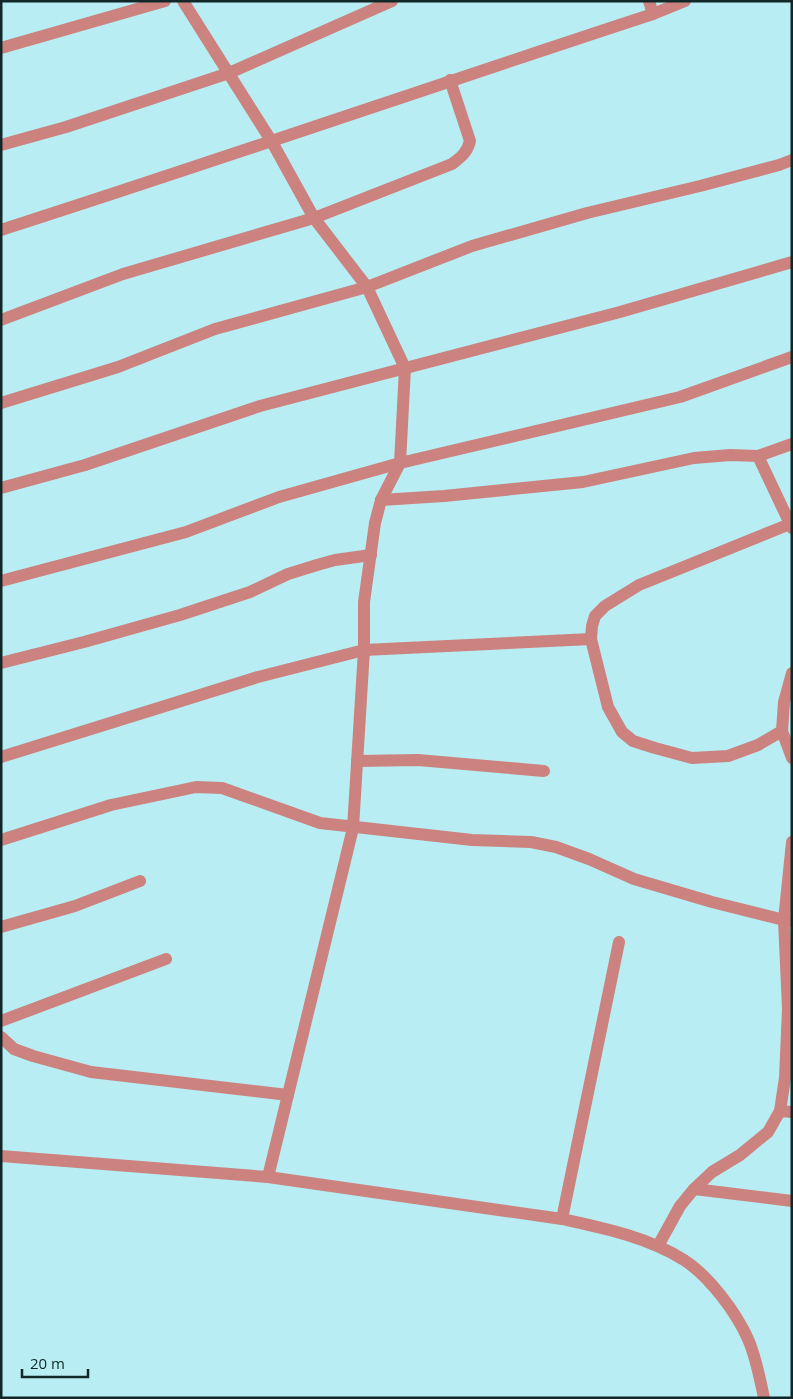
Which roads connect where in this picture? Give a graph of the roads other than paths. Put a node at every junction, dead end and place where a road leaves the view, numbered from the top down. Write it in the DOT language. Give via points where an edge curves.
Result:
graph roads {
  1 [pos="165,1"];
  2 [pos="183,1"];
  3 [pos="392,1"];
  4 [pos="649,1"];
  5 [pos="685,1"];
  6 [pos="653,14"];
  7 [pos="1,48"];
  8 [pos="229,72"];
  9 [pos="450,80"];
  10 [pos="272,142"];
  11 [pos="1,145"];
  12 [pos="792,160"];
  13 [pos="314,218"];
  14 [pos="1,230"];
  15 [pos="792,262"];
  16 [pos="367,287"];
  17 [pos="1,320"];
  18 [pos="792,357"];
  19 [pos="404,368"];
  20 [pos="1,403"];
  21 [pos="792,444"];
  22 [pos="758,456"];
  23 [pos="400,463"];
  24 [pos="1,488"];
  25 [pos="381,500"];
  26 [pos="791,526"];
  27 [pos="371,555"];
  28 [pos="1,581"];
  29 [pos="591,639"];
  30 [pos="364,650"];
  31 [pos="1,663"];
  32 [pos="792,673"];
  33 [pos="782,731"];
  34 [pos="1,757"];
  35 [pos="792,758"];
  36 [pos="357,761"];
  37 [pos="544,771"];
  38 [pos="353,828"];
  39 [pos="1,840"];
  40 [pos="792,842"];
  41 [pos="140,881"];
  42 [pos="788,921"];
  43 [pos="1,928"];
  44 [pos="619,942"];
  45 [pos="166,959"];
  46 [pos="1,1021"];
  47 [pos="1,1037"];
  48 [pos="288,1095"];
  49 [pos="786,1112"];
  50 [pos="1,1156"];
  51 [pos="268,1177"];
  52 [pos="694,1189"];
  53 [pos="792,1202"];
  54 [pos="562,1219"];
  55 [pos="658,1246"];
  56 [pos="764,1398"];
  1 -- 7 [label="street"];
  2 -- 8 [label="street"];
  3 -- 8 [label="street"];
  4 -- 6 [label="street"];
  5 -- 6 [label="street"];
  6 -- 9 [label="street"];
  8 -- 10 [label="street"];
  8 -- 11 [label="street" via="66,127"];
  9 -- 10 [label="street"];
  9 -- 13 [label="street" via="470,141 463,156 452,164"];
  10 -- 13 [label="street"];
  10 -- 14 [label="street"];
  12 -- 16 [label="street" via="472,246"];
  13 -- 16 [label="street"];
  13 -- 17 [label="street" via="123,274"];
  15 -- 19 [label="street" via="620,312"];
  16 -- 19 [label="street"];
  16 -- 20 [label="street" via="215,329 118,368"];
  18 -- 23 [label="street" via="680,397"];
  19 -- 23 [label="street"];
  19 -- 24 [label="street" via="260,406 85,465"];
  21 -- 22 [label="street"];
  22 -- 25 [label="street" via="694,458 583,482"];
  22 -- 26 [label="street"];
  23 -- 25 [label="street"];
  23 -- 28 [label="street" via="279,497 186,532"];
  25 -- 27 [label="street"];
  26 -- 29 [label="street" via="663,574 620,596 595,616"];
  27 -- 30 [label="street" via="364,602"];
  27 -- 31 [label="street" via="335,560 288,574 250,592 180,615"];
  29 -- 30 [label="street"];
  29 -- 33 [label="street" via="608,707 622,732 633,741 692,758 728,756 758,745"];
  30 -- 34 [label="street" via="258,677"];
  30 -- 36 [label="street"];
  32 -- 33 [label="street" via="784,702"];
  33 -- 35 [label="street"];
  36 -- 37 [label="street" via="418,760"];
  36 -- 38 [label="street"];
  38 -- 39 [label="street" via="320,823 222,788 196,788 111,805"];
  38 -- 42 [label="street" via="472,840 531,842 556,847 634,879"];
  38 -- 48 [label="street"];
  40 -- 42 [label="street"];
  41 -- 43 [label="street" via="75,906"];
  42 -- 49 [label="street"];
  44 -- 54 [label="street"];
  45 -- 46 [label="street"];
  47 -- 48 [label="street" via="14,1049 92,1072"];
  48 -- 51 [label="street"];
  49 -- 52 [label="street" via="768,1132"];
  50 -- 51 [label="street"];
  51 -- 54 [label="street"];
  52 -- 53 [label="street"];
  52 -- 55 [label="street" via="680,1206"];
  54 -- 55 [label="street" via="606,1228"];
  55 -- 56 [label="street" via="685,1260 711,1283 732,1310 748,1339"];
}
